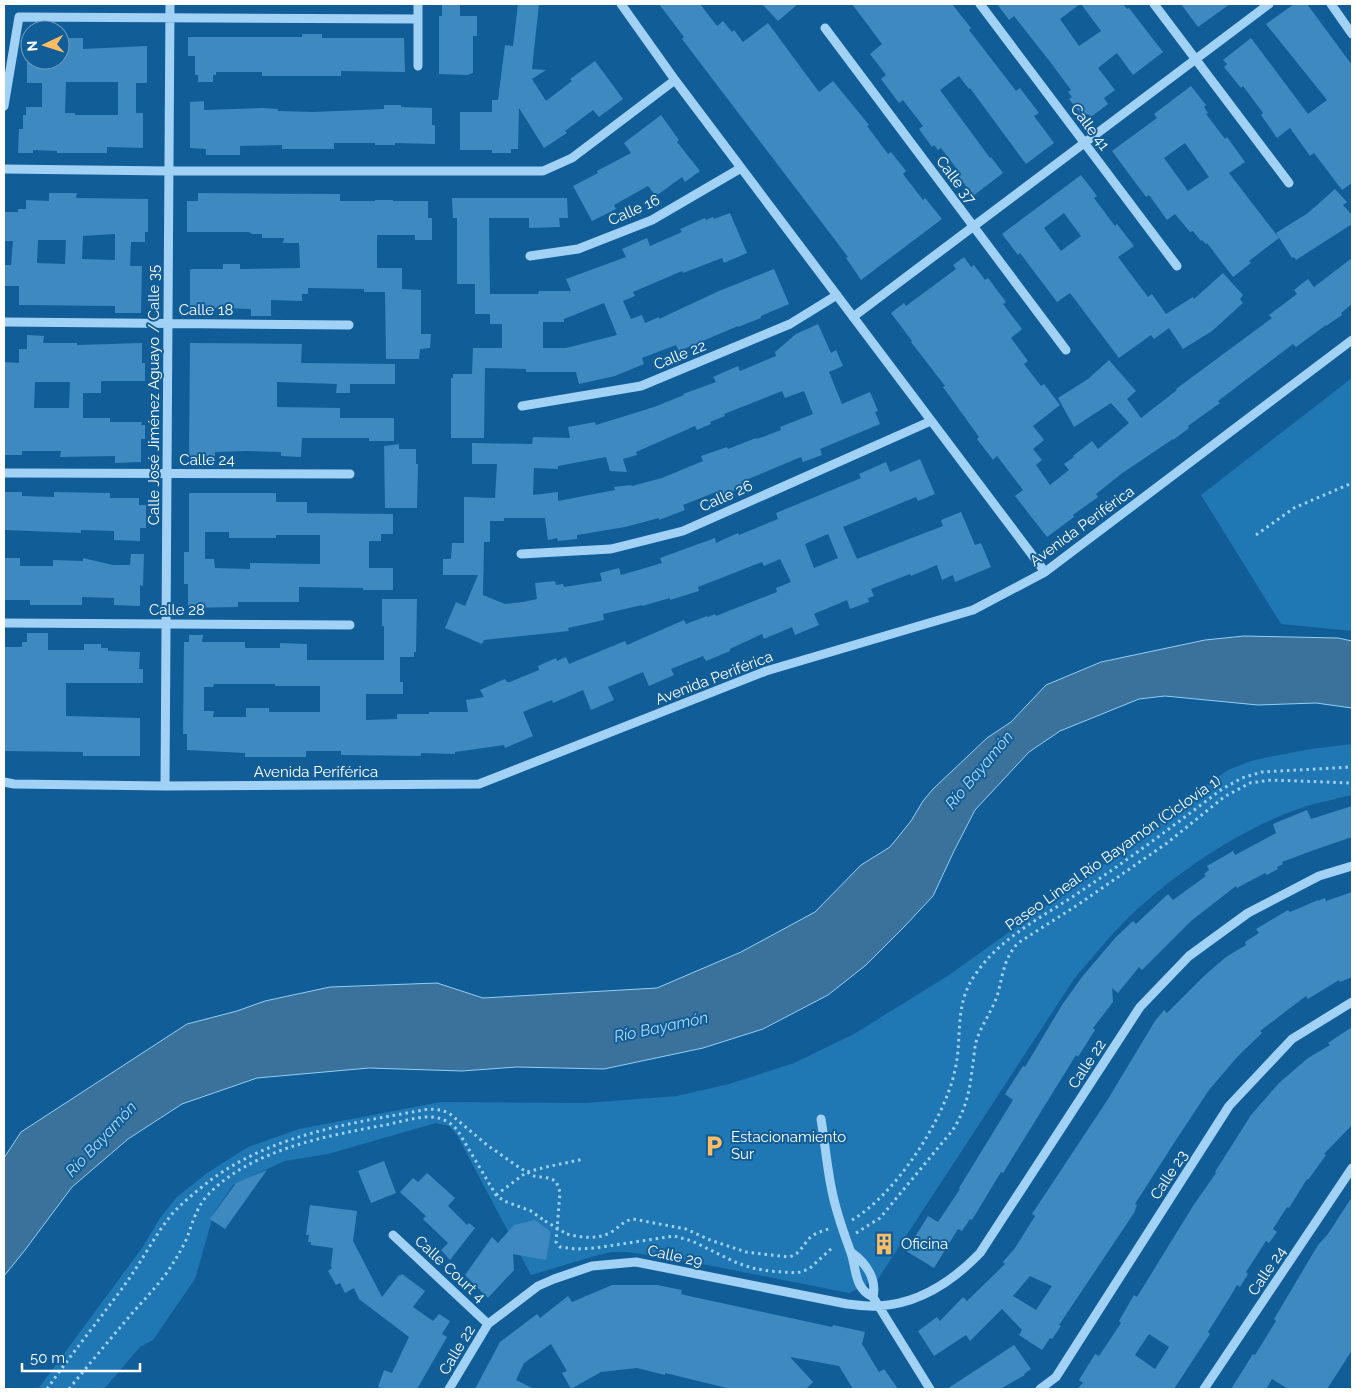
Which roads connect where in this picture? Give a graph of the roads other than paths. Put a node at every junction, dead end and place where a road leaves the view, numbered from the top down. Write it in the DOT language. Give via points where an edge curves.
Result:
graph roads {
  1 [pos="170,4"];
  2 [pos="418,4"];
  3 [pos="621,4"];
  4 [pos="980,4"];
  5 [pos="1154,4"];
  6 [pos="1268,4"];
  7 [pos="1331,4"];
  8 [pos="170,18"];
  9 [pos="418,19"];
  10 [pos="824,28"];
  11 [pos="1352,34"];
  12 [pos="1196,59"];
  13 [pos="418,66"];
  14 [pos="675,80"];
  15 [pos="4,106"];
  16 [pos="1085,142"];
  17 [pos="741,168"];
  18 [pos="4,169"];
  19 [pos="169,171"];
  20 [pos="1289,184"];
  21 [pos="974,226"];
  22 [pos="530,256"];
  23 [pos="1177,266"];
  24 [pos="837,295"];
  25 [pos="853,317"];
  26 [pos="4,322"];
  27 [pos="168,324"];
  28 [pos="349,325"];
  29 [pos="1352,340"];
  30 [pos="1066,350"];
  31 [pos="522,406"];
  32 [pos="931,421"];
  33 [pos="4,473"];
  34 [pos="167,474"];
  35 [pos="350,474"];
  36 [pos="521,554"];
  37 [pos="1045,572"];
  38 [pos="4,623"];
  39 [pos="166,624"];
  40 [pos="350,625"];
  41 [pos="4,782"];
  42 [pos="165,786"];
  43 [pos="1352,866"];
  44 [pos="1352,1002"];
  45 [pos="821,1119"];
  46 [pos="1352,1168"];
  47 [pos="393,1235"];
  48 [pos="852,1253"];
  49 [pos="873,1297"];
  50 [pos="812,1298"];
  51 [pos="878,1306"];
  52 [pos="488,1324"];
  53 [pos="449,1389"];
  54 [pos="930,1389"];
  55 [pos="1040,1389"];
  56 [pos="1204,1389"];
  1 -- 8 [label="street, Calle José Jiménez Aguayo / Calle 35"];
  2 -- 9 [label="street"];
  3 -- 14 [label="street"];
  4 -- 16 [label="street, Calle 41"];
  5 -- 12 [label="street"];
  6 -- 12 [label="street"];
  7 -- 11 [label="street"];
  8 -- 9 [label="street"];
  8 -- 15 [label="street" via="20,18"];
  8 -- 19 [label="street, Calle José Jiménez Aguayo / Calle 35"];
  9 -- 13 [label="street"];
  10 -- 21 [label="street, Calle 37"];
  12 -- 16 [label="street"];
  12 -- 20 [label="street"];
  14 -- 17 [label="street"];
  14 -- 19 [label="street" via="572,158 543,171"];
  16 -- 21 [label="street"];
  16 -- 23 [label="street, Calle 41"];
  17 -- 22 [label="street, Calle 16" via="652,220 578,249"];
  17 -- 24 [label="street"];
  18 -- 19 [label="street"];
  19 -- 27 [label="street, Calle José Jiménez Aguayo / Calle 35"];
  21 -- 25 [label="street"];
  21 -- 30 [label="street, Calle 37"];
  24 -- 25 [label="street"];
  24 -- 31 [label="street, Calle 22" via="790,324 641,386"];
  25 -- 32 [label="street"];
  26 -- 27 [label="street, Calle 18"];
  27 -- 28 [label="street, Calle 18"];
  27 -- 34 [label="street, Calle José Jiménez Aguayo / Calle 35"];
  29 -- 37 [label="street, Avenida Periférica"];
  32 -- 36 [label="street, Calle 26" via="683,531 611,549"];
  32 -- 37 [label="street"];
  33 -- 34 [label="street, Calle 24"];
  34 -- 35 [label="street, Calle 24"];
  34 -- 39 [label="street, Calle José Jiménez Aguayo / Calle 35"];
  37 -- 42 [label="street, Avenida Periférica" via="973,610 766,671 479,784"];
  38 -- 39 [label="street, Calle 28"];
  39 -- 40 [label="street, Calle 28"];
  39 -- 42 [label="street, Calle José Jiménez Aguayo / Calle 35"];
  41 -- 42 [label="street, Avenida Periférica"];
  43 -- 51 [label="street, Calle 22" via="1319,876 1248,913 1189,956 1140,1008 980,1253 964,1270 940,1287 898,1303"];
  44 -- 55 [label="street, Calle 23" via="1292,1039 1229,1106 1056,1377"];
  45 -- 48 [label="street" via="832,1192"];
  46 -- 56 [label="street, Calle 24"];
  47 -- 52 [label="street, Calle Court 4"];
  48 -- 49 [label="street" via="855,1276"];
  48 -- 49 [label="street" via="869,1269 873,1278"];
  49 -- 51 [label="street"];
  50 -- 51 [label="street, Calle 22"];
  50 -- 52 [label="street, Calle 29" via="636,1262 592,1266 554,1279 538,1286"];
  51 -- 54 [label="street"];
  52 -- 53 [label="street, Calle 22"];
}
